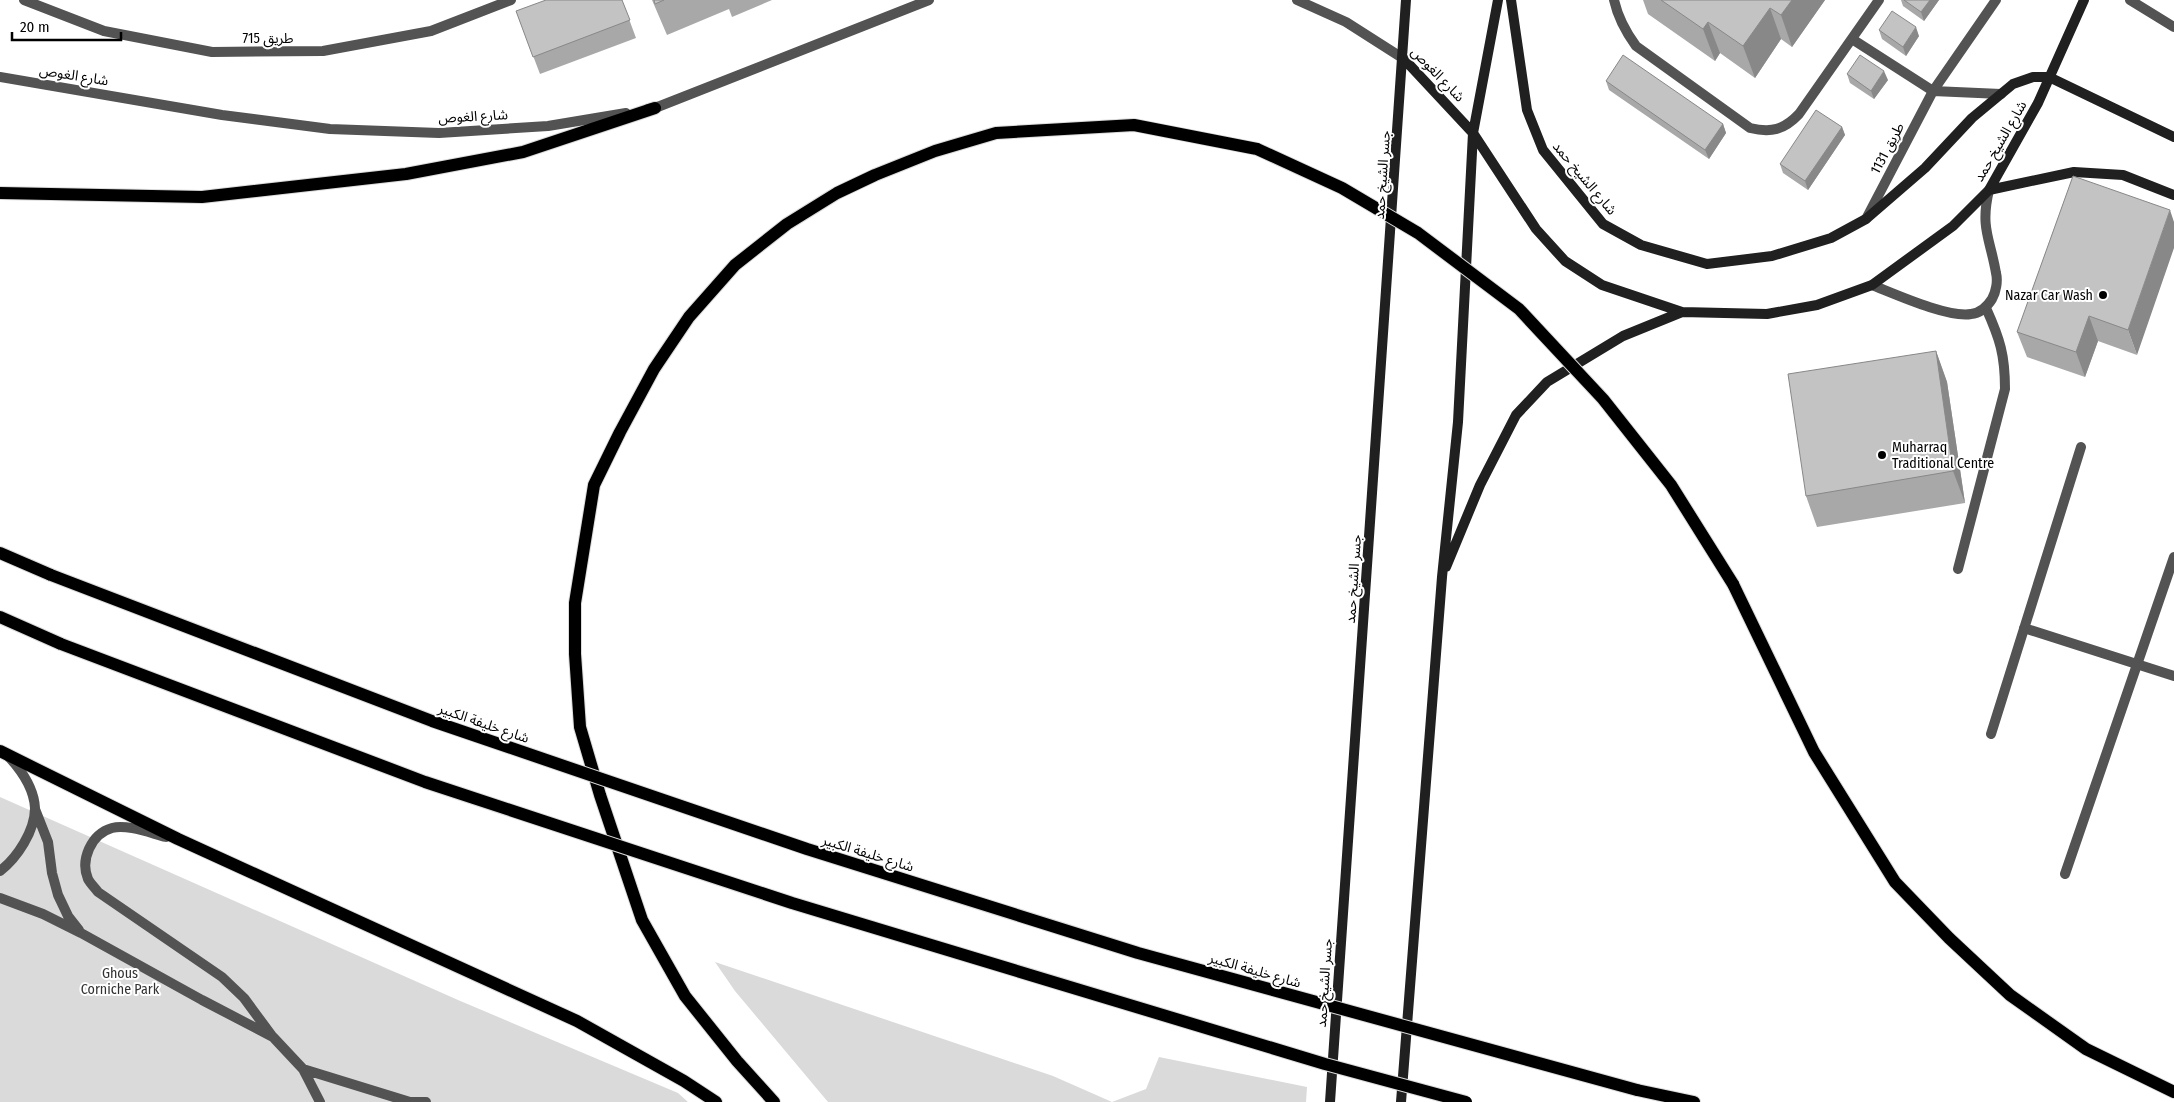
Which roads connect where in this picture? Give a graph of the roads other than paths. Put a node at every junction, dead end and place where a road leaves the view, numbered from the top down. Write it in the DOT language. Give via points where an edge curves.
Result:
graph roads {
  1 [pos="24,0"];
  2 [pos="511,0"];
  3 [pos="929,0"];
  4 [pos="1297,0"];
  5 [pos="1406,0"];
  6 [pos="1498,0"];
  7 [pos="1512,0"];
  8 [pos="1614,0"];
  9 [pos="1879,0"];
  10 [pos="1996,0"];
  11 [pos="2084,0"];
  12 [pos="2130,0"];
  13 [pos="2174,27"];
  14 [pos="1852,39"];
  15 [pos="1404,59"];
  16 [pos="2049,77"];
  17 [pos="0,78"];
  18 [pos="1933,91"];
  19 [pos="2001,94"];
  20 [pos="655,108"];
  21 [pos="1473,133"];
  22 [pos="2174,137"];
  23 [pos="1989,190"];
  24 [pos="0,193"];
  25 [pos="2174,195"];
  26 [pos="1866,218"];
  27 [pos="1872,285"];
  28 [pos="1986,308"];
  29 [pos="1682,312"];
  30 [pos="2081,447"];
  31 [pos="0,553"];
  32 [pos="2174,557"];
  33 [pos="1958,569"];
  34 [pos="1442,577"];
  35 [pos="0,617"];
  36 [pos="2024,628"];
  37 [pos="2136,663"];
  38 [pos="2174,676"];
  39 [pos="1991,734"];
  40 [pos="3,753"];
  41 [pos="35,808"];
  42 [pos="178,839"];
  43 [pos="0,871"];
  44 [pos="2065,874"];
  45 [pos="0,898"];
  46 [pos="81,933"];
  47 [pos="273,1037"];
  48 [pos="303,1069"];
  49 [pos="2174,1092"];
  50 [pos="320,1102"];
  51 [pos="409,1102"];
  52 [pos="426,1102"];
  53 [pos="716,1102"];
  54 [pos="774,1102"];
  55 [pos="1330,1102"];
  56 [pos="1401,1102"];
  57 [pos="1466,1102"];
  58 [pos="1694,1102"];
  1 -- 2 [label="street, طريق 715" via="104,31 212,52 323,51 431,31"];
  3 -- 20 [label="street, شارع الغوص"];
  4 -- 15 [label="street, شارع الغوص" via="1346,22"];
  5 -- 15 [label="main road, جسر الشيخ حمد"];
  6 -- 21 [label="main road"];
  7 -- 26 [label="main road, شارع الشيخ حمد" via="1527,110 1543,150 1603,224 1641,245 1706,264 1772,256 1831,238"];
  8 -- 14 [label="street" via="1617,16 1636,46 1750,128 1764,131 1778,130 1790,124"];
  9 -- 14 [label="street"];
  10 -- 18 [label="street, طريق 1131"];
  11 -- 16 [label="main road, شارع الشيخ حمد"];
  12 -- 13 [label="street"];
  14 -- 18 [label="street"];
  15 -- 21 [label="main road, شارع الغوص"];
  15 -- 55 [label="main road, جسر الشيخ حمد"];
  16 -- 19 [label="main road, شارع الشيخ حمد" via="2033,77 2013,84"];
  16 -- 22 [label="main road"];
  16 -- 23 [label="main road, شارع الشيخ حمد"];
  17 -- 20 [label="street, شارع الغوص" via="330,130 439,133 508,129 548,126"];
  18 -- 19 [label="street"];
  18 -- 26 [label="street, طريق 1131"];
  19 -- 26 [label="main road, شارع الشيخ حمد" via="1972,118 1925,168"];
  20 -- 24 [label="main road" via="524,152 406,174 202,197"];
  21 -- 29 [label="main road, شارع الشيخ حمد" via="1536,229 1565,261 1602,285"];
  21 -- 34 [label="main road" via="1458,422"];
  23 -- 25 [label="main road" via="2074,172 2123,175"];
  23 -- 27 [label="main road, شارع الشيخ حمد" via="1953,226"];
  23 -- 28 [label="street" via="1984,224 1997,274 1995,293"];
  27 -- 28 [label="street" via="1912,302 1956,313 1972,314"];
  27 -- 29 [label="main road, شارع الشيخ حمد" via="1817,305 1767,314"];
  28 -- 33 [label="street" via="1999,337 2005,362 2006,389"];
  29 -- 34 [label="main road" via="1623,336 1547,382 1516,415 1480,485"];
  30 -- 36 [label="street"];
  31 -- 58 [label="main road, شارع خليفة الكبير, bridge" via="432,721 807,849 1138,953 1637,1090"];
  32 -- 37 [label="street"];
  34 -- 56 [label="main road"];
  35 -- 57 [label="main road, bridge" via="61,644 425,782 783,900 1325,1064"];
  36 -- 37 [label="street"];
  36 -- 39 [label="street"];
  37 -- 38 [label="street"];
  37 -- 44 [label="street"];
  40 -- 41 [label="street" via="21,771"];
  40 -- 42 [label="main road"];
  41 -- 43 [label="street" via="26,839 11,863"];
  41 -- 46 [label="street" via="48,842 58,895"];
  42 -- 47 [label="street" via="112,828 98,835 88,848 85,863 88,879 98,892 222,977 244,998"];
  42 -- 53 [label="main road" via="578,1021"];
  45 -- 46 [label="street"];
  46 -- 47 [label="street"];
  47 -- 48 [label="street"];
  48 -- 50 [label="street"];
  48 -- 51 [label="street"];
  49 -- 54 [label="main road, bridge" via="2086,1049 2010,995 1895,882 1814,752 1733,584 1671,486 1603,399 1519,309 1418,233 1342,188 1257,149 1134,125 996,133 935,151 875,174 787,224 735,265 689,317 654,369 594,485 575,603 574,654 580,727 642,920 685,996"];
  51 -- 52 [label="street"];
}
